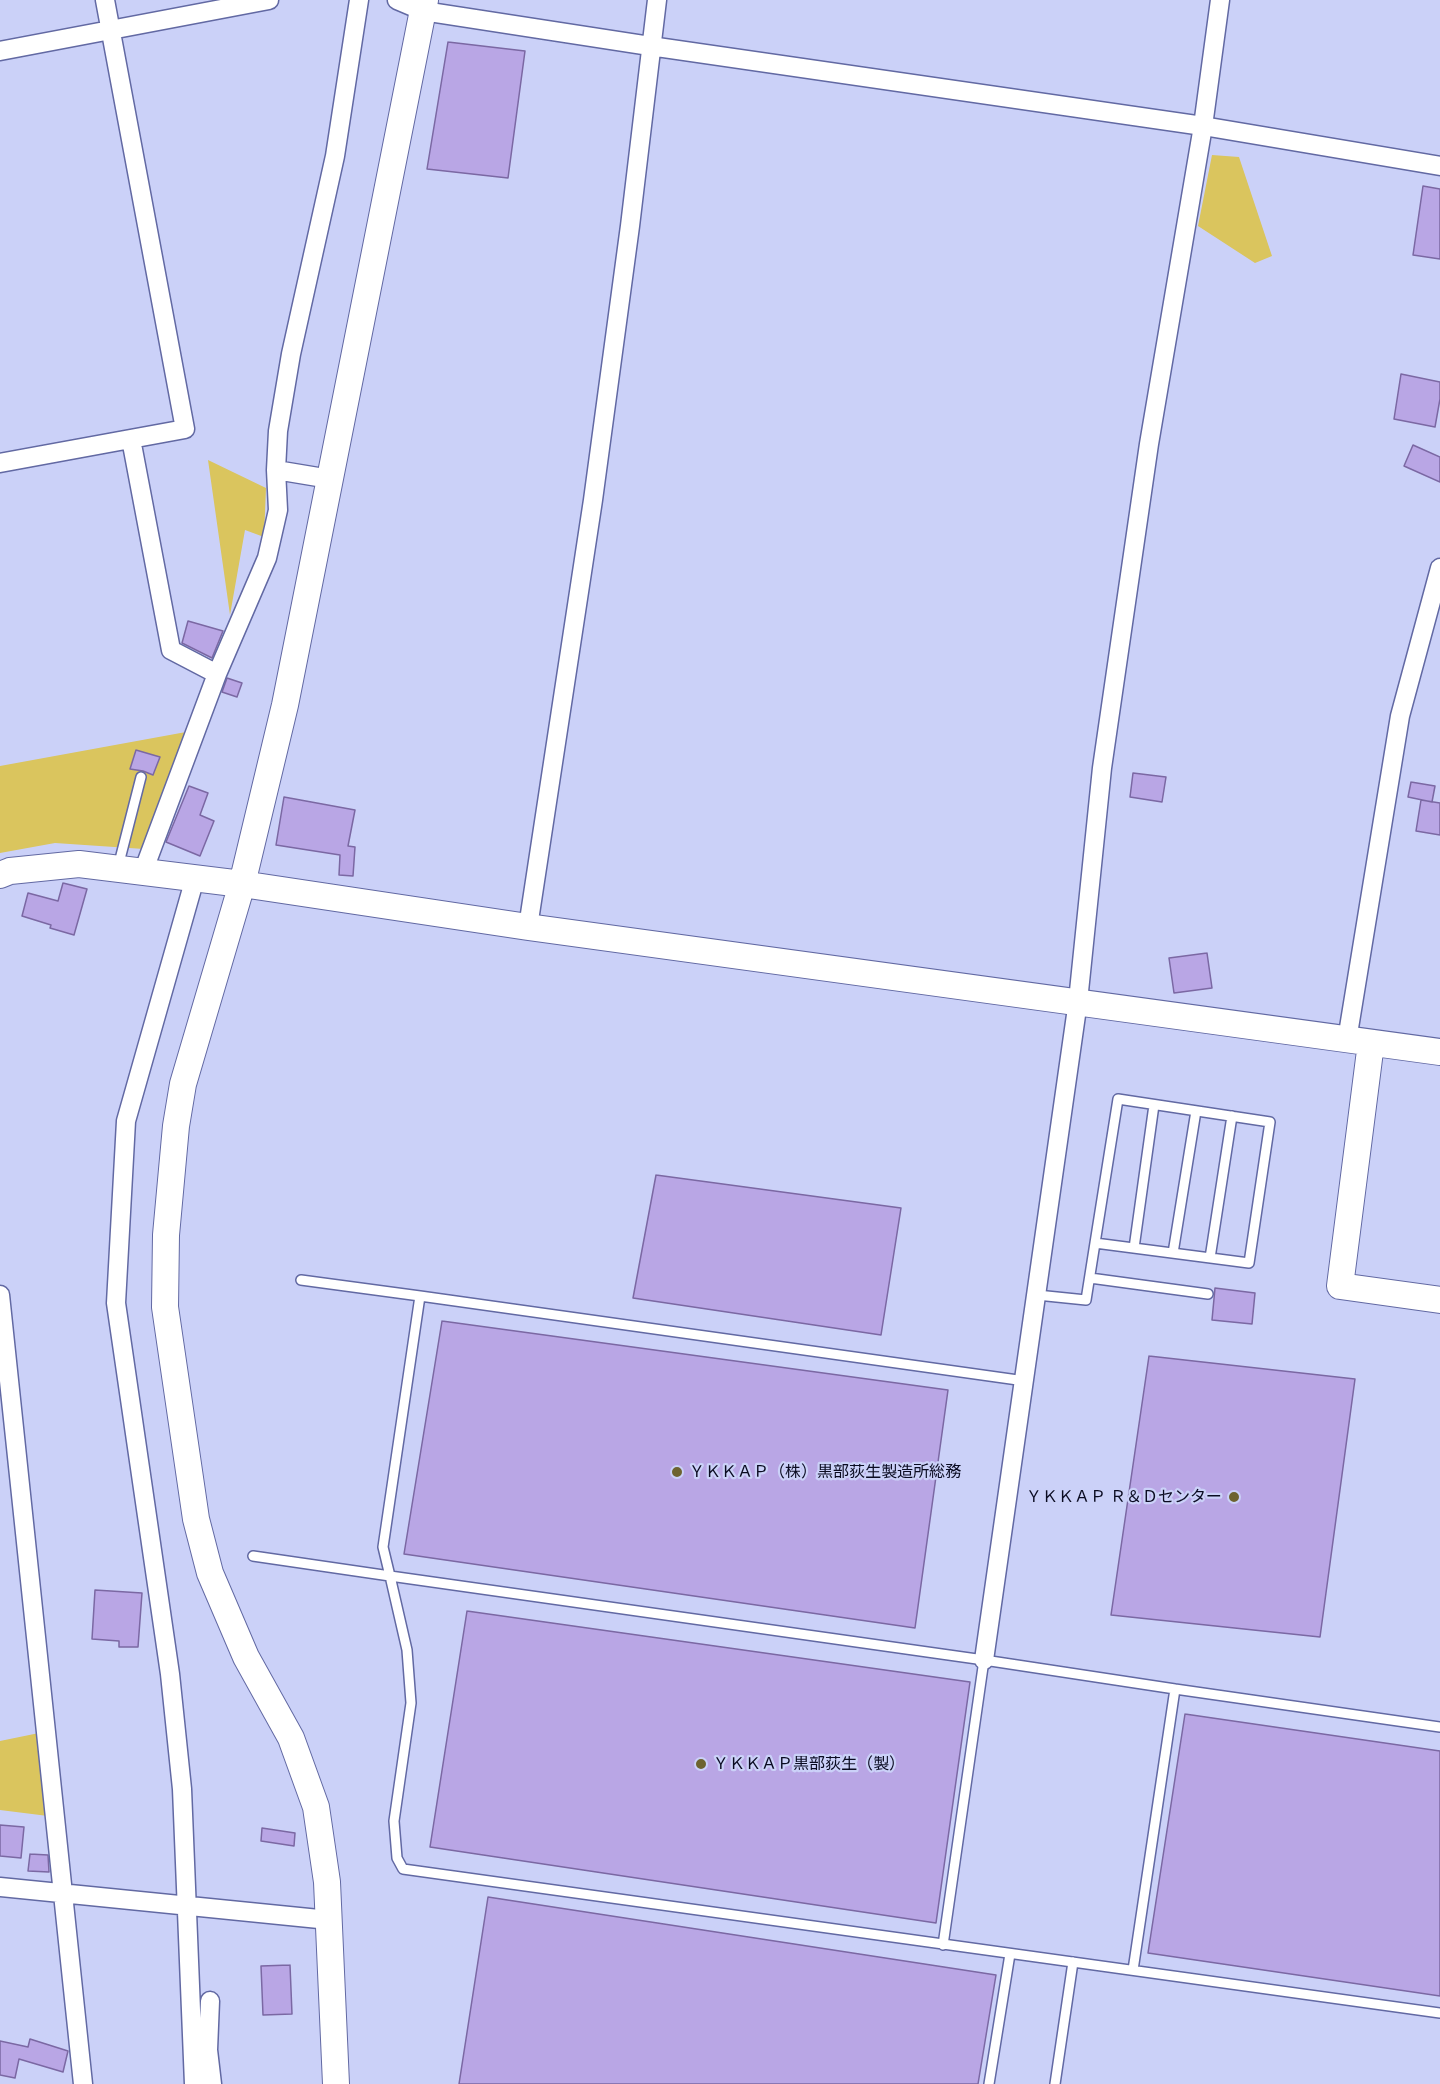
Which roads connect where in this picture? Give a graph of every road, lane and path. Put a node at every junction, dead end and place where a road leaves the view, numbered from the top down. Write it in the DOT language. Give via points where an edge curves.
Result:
graph roads {
  1 [pos="105,0"];
  2 [pos="269,0"];
  3 [pos="359,0"];
  4 [pos="397,0"];
  5 [pos="657,0"];
  6 [pos="1220,0"];
  7 [pos="424,5"];
  8 [pos="110,31"];
  9 [pos="650,46"];
  10 [pos="0,51"];
  11 [pos="1203,126"];
  12 [pos="1440,166"];
  13 [pos="131,439"];
  14 [pos="0,463"];
  15 [pos="276,470"];
  16 [pos="330,479"];
  17 [pos="1440,568"];
  18 [pos="216,674"];
  19 [pos="141,777"];
  20 [pos="118,869"];
  21 [pos="143,872"];
  22 [pos="0,875"];
  23 [pos="195,878"];
  24 [pos="242,884"];
  25 [pos="528,927"];
  26 [pos="1078,1001"];
  27 [pos="1359,1042"];
  28 [pos="1440,1052"];
  29 [pos="1154,1105"];
  30 [pos="1196,1111"];
  31 [pos="1232,1116"];
  32 [pos="1095,1243"];
  33 [pos="1134,1248"];
  34 [pos="1173,1253"];
  35 [pos="1210,1258"];
  36 [pos="1090,1278"];
  37 [pos="302,1280"];
  38 [pos="1037,1294"];
  39 [pos="1208,1294"];
  40 [pos="0,1295"];
  41 [pos="420,1296"];
  42 [pos="1440,1300"];
  43 [pos="1024,1381"];
  44 [pos="254,1556"];
  45 [pos="390,1576"];
  46 [pos="984,1660"];
  47 [pos="1175,1689"];
  48 [pos="1440,1727"];
  49 [pos="0,1887"];
  50 [pos="62,1892"];
  51 [pos="186,1905"];
  52 [pos="329,1920"];
  53 [pos="944,1945"];
  54 [pos="1010,1954"];
  55 [pos="1073,1962"];
  56 [pos="1133,1970"];
  57 [pos="210,2001"];
  58 [pos="1440,2013"];
  59 [pos="83,2084"];
  60 [pos="194,2084"];
  61 [pos="212,2084"];
  62 [pos="336,2084"];
  63 [pos="989,2084"];
  64 [pos="1055,2084"];
  1 -- 8 [label="street"];
  2 -- 8 [label="street"];
  3 -- 15 [label="street" via="335,156 291,354 278,431"];
  4 -- 7 [label="street"];
  5 -- 9 [label="street"];
  6 -- 11 [label="street"];
  7 -- 9 [label="street"];
  7 -- 16 [label="street"];
  8 -- 10 [label="street"];
  8 -- 13 [label="street" via="185,429"];
  9 -- 11 [label="street"];
  9 -- 25 [label="street" via="593,500"];
  11 -- 12 [label="street"];
  11 -- 26 [label="street" via="1149,444 1102,768"];
  13 -- 14 [label="street"];
  13 -- 18 [label="street" via="171,650"];
  15 -- 16 [label="street"];
  15 -- 18 [label="street" via="278,510 267,558"];
  16 -- 24 [label="street" via="285,705"];
  17 -- 27 [label="street" via="1400,716"];
  18 -- 21 [label="street"];
  19 -- 20 [label="lane"];
  20 -- 21 [label="street"];
  20 -- 22 [label="street" via="79,864"];
  21 -- 23 [label="street"];
  23 -- 24 [label="street"];
  23 -- 51 [label="street" via="126,1121 116,1303 170,1674 182,1789"];
  24 -- 25 [label="street"];
  24 -- 52 [label="street" via="183,1083 170,1185 165,1307 196,1519 210,1573 246,1657 291,1738 316,1808"];
  25 -- 26 [label="street"];
  26 -- 27 [label="street"];
  26 -- 38 [label="street"];
  27 -- 28 [label="street"];
  27 -- 42 [label="street" via="1340,1286"];
  29 -- 30 [label="lane"];
  29 -- 32 [label="lane" via="1118,1099"];
  29 -- 33 [label="lane"];
  30 -- 31 [label="lane"];
  30 -- 34 [label="lane"];
  31 -- 35 [label="lane"];
  31 -- 35 [label="lane" via="1270,1122 1249,1263"];
  32 -- 33 [label="lane"];
  32 -- 36 [label="lane"];
  33 -- 34 [label="lane"];
  34 -- 35 [label="lane"];
  36 -- 38 [label="lane" via="1086,1300"];
  36 -- 39 [label="lane"];
  37 -- 41 [label="lane"];
  38 -- 43 [label="street"];
  40 -- 50 [label="street"];
  41 -- 43 [label="lane"];
  41 -- 45 [label="lane" via="383,1547"];
  43 -- 46 [label="street"];
  44 -- 45 [label="lane"];
  45 -- 46 [label="lane"];
  45 -- 53 [label="lane" via="407,1650 411,1703 394,1821 397,1858 403,1869"];
  46 -- 47 [label="lane"];
  46 -- 53 [label="lane"];
  47 -- 48 [label="lane"];
  47 -- 56 [label="lane"];
  49 -- 50 [label="street"];
  50 -- 51 [label="street"];
  50 -- 59 [label="street"];
  51 -- 52 [label="street"];
  51 -- 60 [label="street"];
  52 -- 62 [label="street"];
  53 -- 54 [label="lane"];
  54 -- 55 [label="lane"];
  54 -- 63 [label="lane"];
  55 -- 56 [label="lane"];
  55 -- 64 [label="lane"];
  56 -- 58 [label="lane"];
  57 -- 61 [label="street" via="208,2050"];
}
